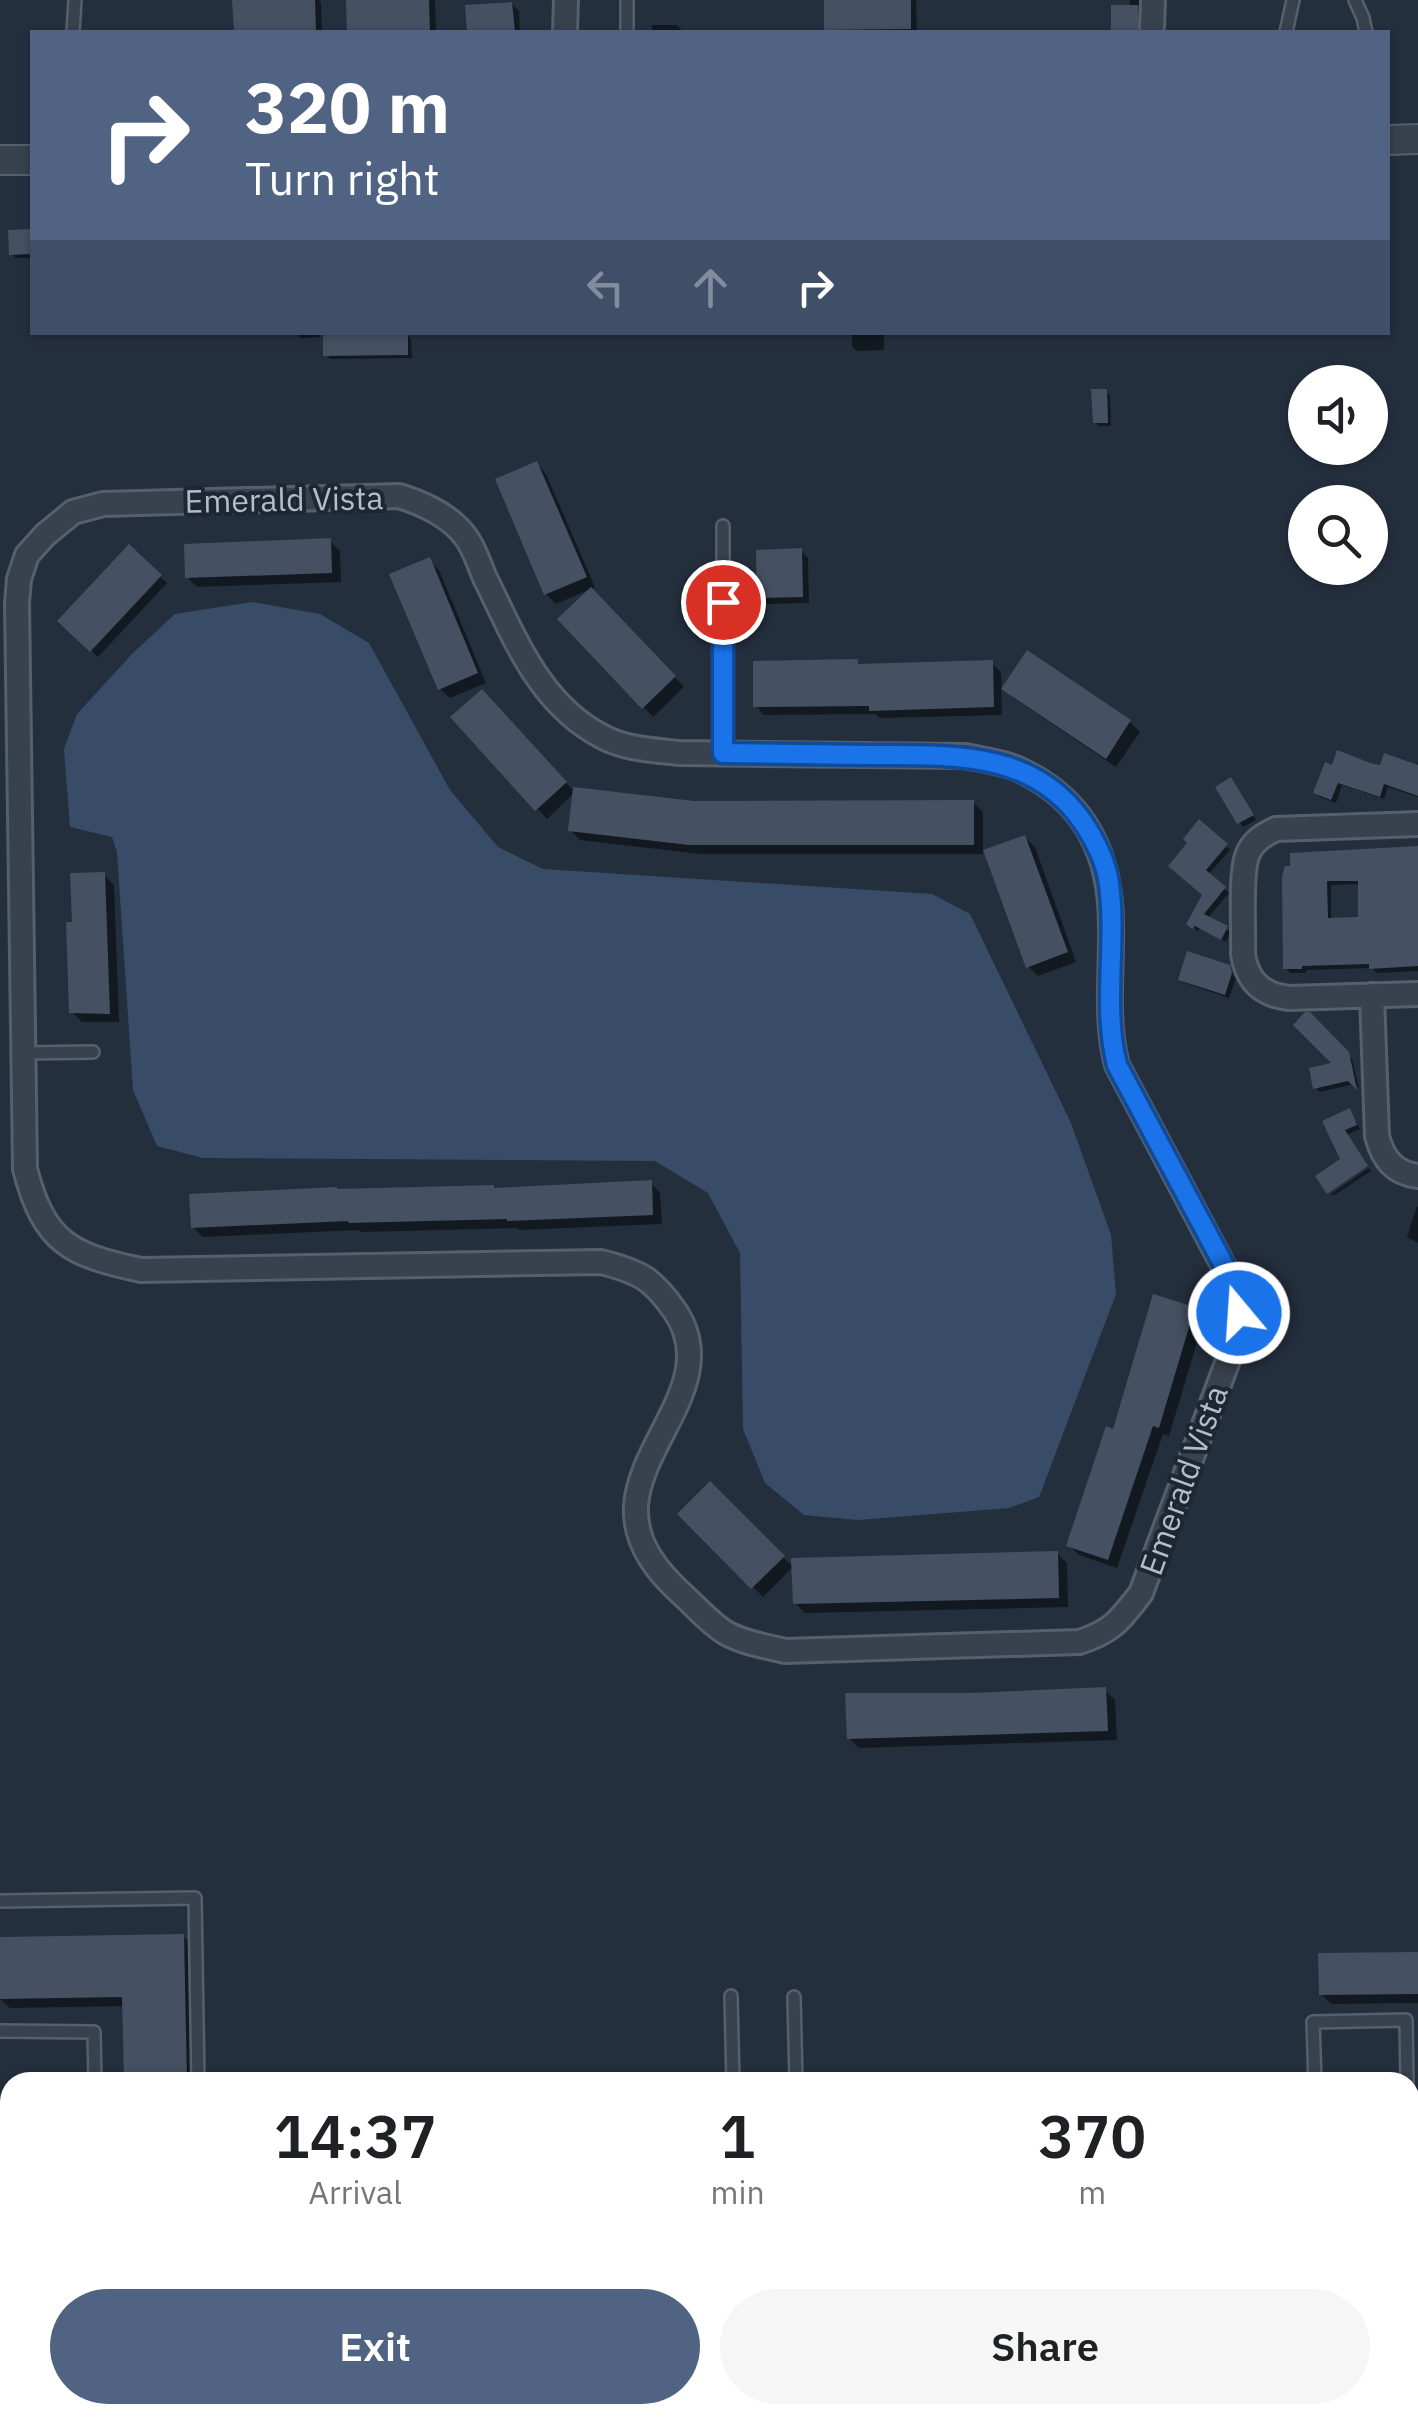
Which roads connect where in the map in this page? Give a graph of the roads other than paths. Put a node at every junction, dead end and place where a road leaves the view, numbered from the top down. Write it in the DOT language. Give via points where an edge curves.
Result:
graph roads {
  1 [pos="75,0"];
  2 [pos="566,0"];
  3 [pos="627,0"];
  4 [pos="1153,0"];
  5 [pos="1293,0"];
  6 [pos="1355,0"];
  7 [pos="1152,26"];
  8 [pos="73,30"];
  9 [pos="565,30"];
  10 [pos="627,30"];
  11 [pos="1286,30"];
  12 [pos="1366,30"];
  13 [pos="1418,139"];
  14 [pos="1390,140"];
  15 [pos="0,160"];
  16 [pos="30,160"];
  17 [pos="723,526"];
  18 [pos="723,753"];
  19 [pos="1418,824"];
  20 [pos="1418,994"];
  21 [pos="1372,996"];
  22 [pos="93,1052"];
  23 [pos="12,1053"];
  24 [pos="1418,1176"];
  25 [pos="0,1902"];
  26 [pos="730,1996"];
  27 [pos="794,1997"];
  28 [pos="0,2031"];
  29 [pos="95,2072"];
  30 [pos="198,2072"];
  31 [pos="733,2072"];
  32 [pos="796,2072"];
  33 [pos="1315,2072"];
  34 [pos="1407,2072"];
  1 -- 8 [label="lane"];
  2 -- 9 [label="street"];
  3 -- 10 [label="lane"];
  4 -- 7 [label="street"];
  5 -- 11 [label="lane"];
  6 -- 12 [label="lane"];
  13 -- 14 [label="street"];
  15 -- 16 [label="street"];
  17 -- 18 [label="lane"];
  18 -- 23 [label="street, Emerald Vista" via="636,748 573,718 528,666 464,535 414,501 399,496 102,504 73,512 27,556 18,591"];
  18 -- 23 [label="street, Emerald Vista" via="987,760 1046,785 1096,841 1108,880 1110,1026 1117,1065 1234,1284 1239,1313 1236,1339 1142,1593 1103,1634 1079,1642 784,1651 725,1632 669,1583 640,1538 640,1478 686,1382 689,1353 681,1320 659,1288 633,1270 601,1262 141,1270 103,1262 68,1246 33,1200"];
  19 -- 21 [label="street" via="1276,829 1246,856 1244,954 1252,980 1274,996"];
  20 -- 21 [label="street"];
  21 -- 24 [label="street" via="1380,1150 1398,1170"];
  22 -- 23 [label="lane"];
  25 -- 30 [label="lane" via="195,1898"];
  26 -- 31 [label="lane"];
  27 -- 32 [label="lane"];
  28 -- 29 [label="lane" via="94,2032"];
  33 -- 34 [label="lane" via="1314,2022 1406,2020"];
}
